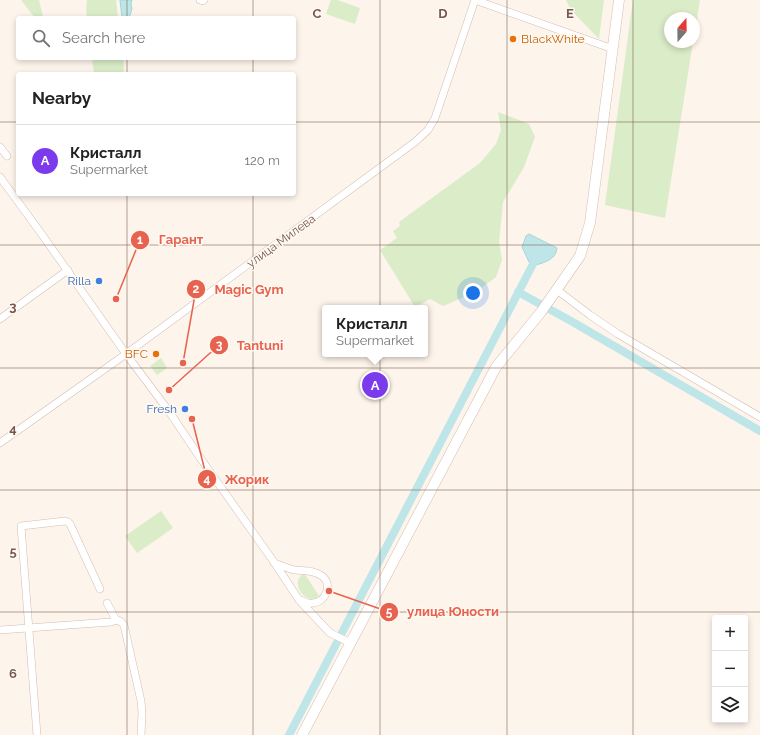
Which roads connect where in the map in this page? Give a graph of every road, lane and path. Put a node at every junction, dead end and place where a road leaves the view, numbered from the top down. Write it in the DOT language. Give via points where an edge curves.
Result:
graph roads {
  1 [pos="200,0"];
  2 [pos="204,0"];
  3 [pos="475,0"];
  4 [pos="620,0"];
  5 [pos="613,49"];
  6 [pos="0,147"];
  7 [pos="7,156"];
  8 [pos="0,177"];
  9 [pos="68,270"];
  10 [pos="557,290"];
  11 [pos="0,319"];
  12 [pos="126,354"];
  13 [pos="760,417"];
  14 [pos="0,443"];
  15 [pos="274,562"];
  16 [pos="100,589"];
  17 [pos="299,600"];
  18 [pos="107,603"];
  19 [pos="116,620"];
  20 [pos="28,628"];
  21 [pos="0,630"];
  22 [pos="349,642"];
  23 [pos="37,735"];
  24 [pos="141,735"];
  25 [pos="302,735"];
  1 -- 2 [label="street"];
  3 -- 5 [label="street"];
  3 -- 12 [label="street, улица Милева" via="435,118 428,130"];
  4 -- 5 [label="street"];
  5 -- 10 [label="street" via="590,223 580,256"];
  6 -- 7 [label="street"];
  8 -- 9 [label="street"];
  9 -- 11 [label="street"];
  9 -- 12 [label="street"];
  10 -- 13 [label="street" via="618,334"];
  10 -- 22 [label="street" via="496,368"];
  12 -- 14 [label="street, улица Милева"];
  12 -- 15 [label="street"];
  15 -- 17 [label="street"];
  15 -- 17 [label="street" via="293,570 314,572 327,581 326,593 319,601 312,603"];
  16 -- 20 [label="street" via="68,522 21,526"];
  17 -- 22 [label="street" via="332,634"];
  18 -- 19 [label="street"];
  19 -- 20 [label="street"];
  19 -- 24 [label="street" via="124,625 141,701"];
  20 -- 21 [label="street"];
  20 -- 23 [label="street"];
  22 -- 25 [label="street"];
}
